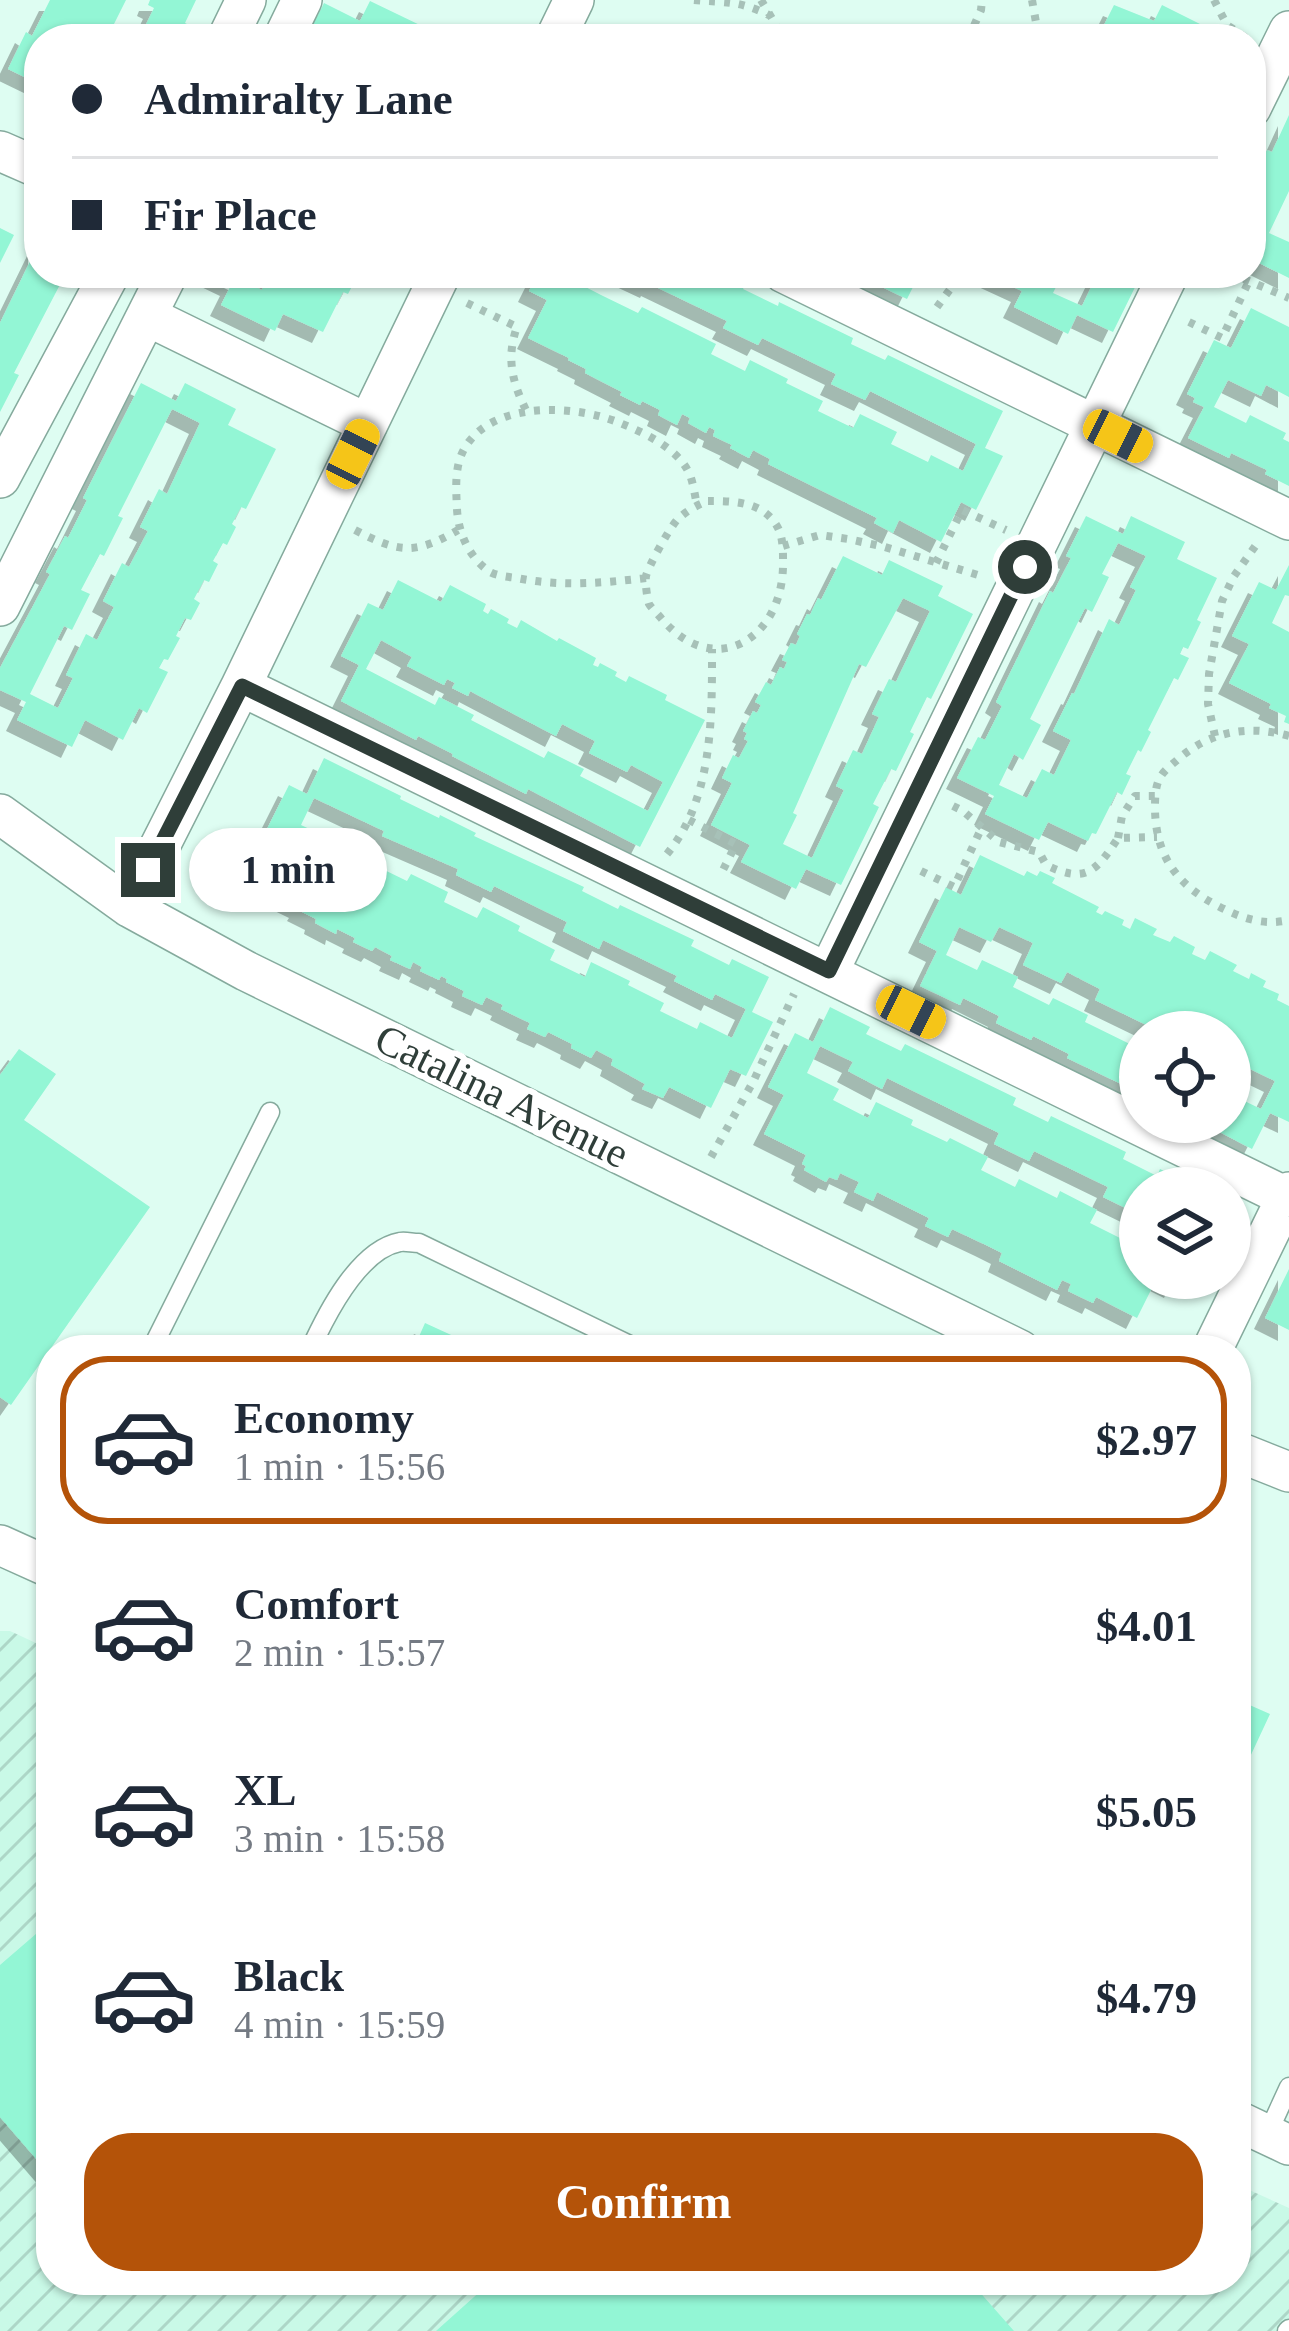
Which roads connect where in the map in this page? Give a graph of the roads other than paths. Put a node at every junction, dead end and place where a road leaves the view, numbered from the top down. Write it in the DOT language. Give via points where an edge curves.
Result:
graph roads {
  1 [pos="1289,31"];
  2 [pos="1266,78"];
  3 [pos="102,288"];
  4 [pos="161,288"];
  5 [pos="433,288"];
  6 [pos="815,288"];
  7 [pos="1162,289"];
  8 [pos="147,316"];
  9 [pos="368,424"];
  10 [pos="1095,424"];
  11 [pos="0,478"];
  12 [pos="1282,516"];
  13 [pos="0,606"];
  14 [pos="242,686"];
  15 [pos="0,814"];
  16 [pos="129,907"];
  17 [pos="820,967"];
  18 [pos="270,1112"];
  19 [pos="1288,1194"];
  20 [pos="158,1335"];
  21 [pos="317,1335"];
  22 [pos="609,1335"];
  23 [pos="989,1335"];
  24 [pos="1219,1335"];
  25 [pos="1251,1456"];
  26 [pos="1289,1472"];
  27 [pos="0,1544"];
  28 [pos="36,1558"];
  29 [pos="1289,2087"];
  30 [pos="1264,2133"];
  1 -- 2 [label="street"];
  3 -- 11 [label="street"];
  4 -- 8 [label="street"];
  5 -- 9 [label="street"];
  6 -- 10 [label="street"];
  7 -- 10 [label="street"];
  8 -- 9 [label="street"];
  8 -- 13 [label="street"];
  9 -- 14 [label="street"];
  10 -- 12 [label="street"];
  10 -- 17 [label="street" via="886,854"];
  14 -- 16 [label="street"];
  14 -- 17 [label="street"];
  15 -- 16 [label="street, Catalina Avenue"];
  16 -- 23 [label="street, Catalina Avenue"];
  17 -- 19 [label="street"];
  18 -- 20 [label="lane"];
  19 -- 24 [label="street"];
  21 -- 22 [label="lane" via="353,1274 399,1242 419,1243"];
  25 -- 26 [label="street"];
  27 -- 28 [label="street"];
  29 -- 30 [label="lane"];
}
